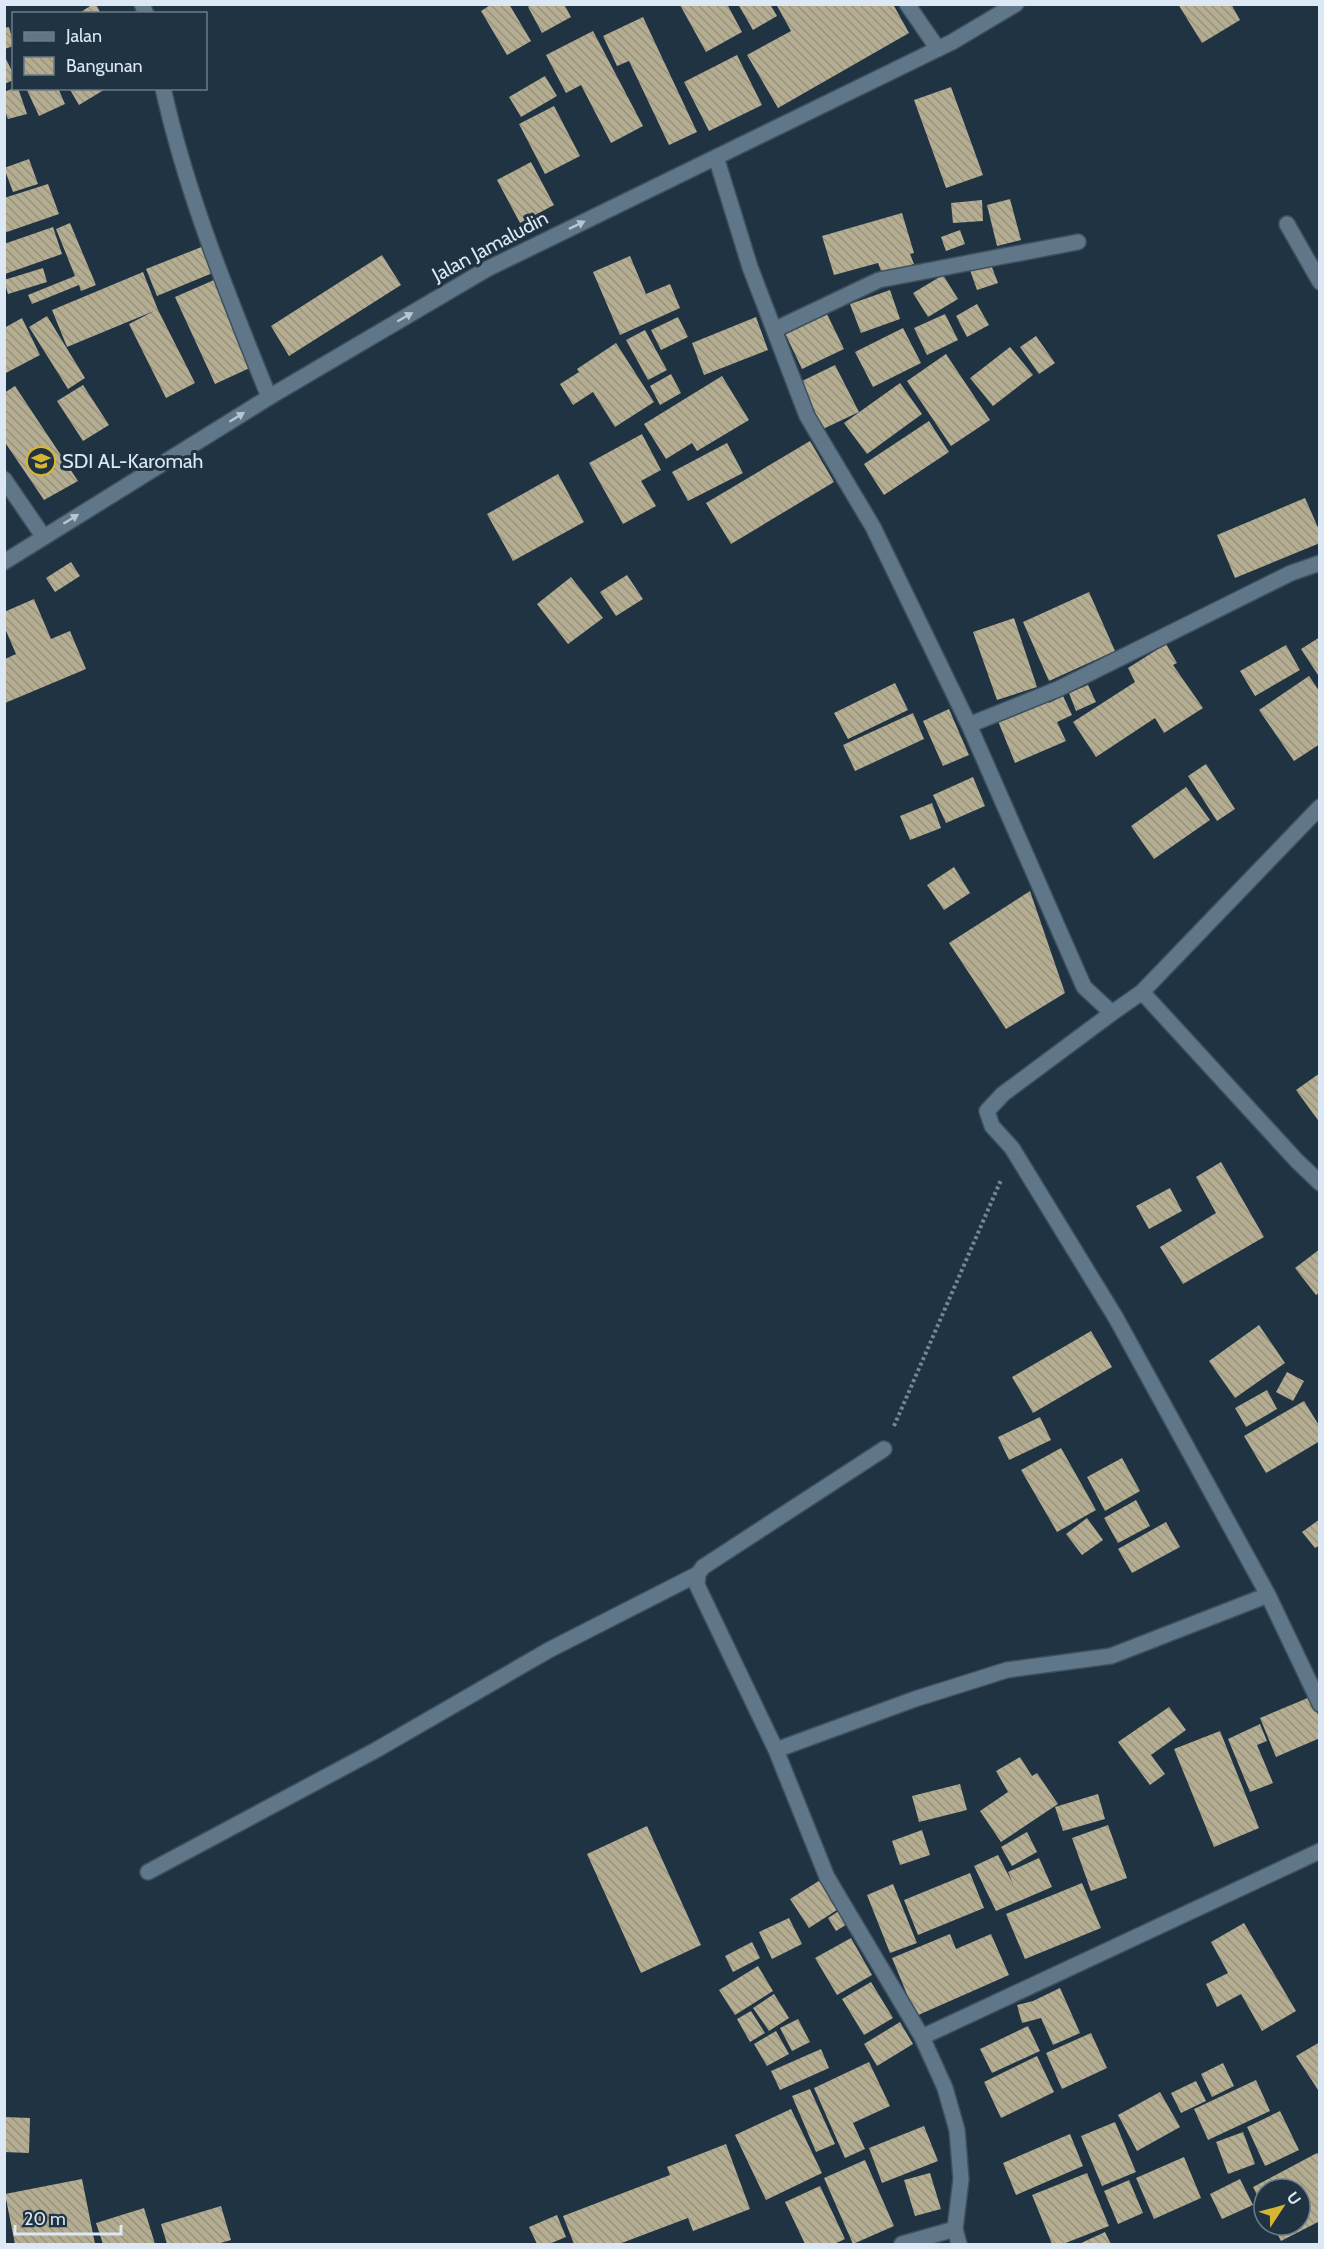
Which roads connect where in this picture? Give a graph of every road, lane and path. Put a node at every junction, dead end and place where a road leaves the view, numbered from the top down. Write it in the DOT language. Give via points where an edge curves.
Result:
graph roads {
  1 [pos="907,4"];
  2 [pos="1016,4"];
  3 [pos="938,49"];
  4 [pos="163,90"];
  5 [pos="716,157"];
  6 [pos="1287,224"];
  7 [pos="1078,242"];
  8 [pos="1320,282"];
  9 [pos="774,330"];
  10 [pos="269,397"];
  11 [pos="4,479"];
  12 [pos="43,536"];
  13 [pos="4,562"];
  14 [pos="1320,563"];
  15 [pos="969,725"];
  16 [pos="1320,807"];
  17 [pos="1142,992"];
  18 [pos="1112,1013"];
  19 [pos="1012,1148"];
  20 [pos="1320,1183"];
  21 [pos="884,1449"];
  22 [pos="698,1574"];
  23 [pos="1268,1595"];
  24 [pos="1320,1704"];
  25 [pos="776,1750"];
  26 [pos="1320,1851"];
  27 [pos="148,1872"];
  28 [pos="922,2037"];
  29 [pos="955,2229"];
  30 [pos="902,2244"];
  31 [pos="959,2244"];
  1 -- 3 [label="street"];
  2 -- 3 [label="street, Jalan Jamaludin"];
  3 -- 5 [label="street, Jalan Jamaludin"];
  4 -- 10 [label="street" via="203,229"];
  5 -- 9 [label="street"];
  10 -- 5 [label="street, Jalan Jamaludin, one-way" via="487,269"];
  6 -- 8 [label="street"];
  7 -- 9 [label="street" via="879,280"];
  9 -- 15 [label="street" via="807,416 873,527"];
  12 -- 10 [label="street, Jalan Jamaludin, one-way"];
  11 -- 12 [label="street"];
  12 -- 13 [label="street, Jalan Jamaludin"];
  14 -- 15 [label="street" via="1291,573 1058,689"];
  15 -- 18 [label="street" via="1084,987"];
  16 -- 17 [label="street"];
  17 -- 18 [label="street"];
  17 -- 20 [label="street"];
  18 -- 19 [label="street" via="1003,1094 987,1111 992,1126"];
  19 -- 21 [label="path" via="999,1188"];
  19 -- 23 [label="street" via="1116,1318"];
  21 -- 22 [label="street" via="703,1567"];
  22 -- 25 [label="street" via="697,1585"];
  22 -- 27 [label="street" via="549,1650 376,1750"];
  23 -- 24 [label="street"];
  23 -- 25 [label="street" via="1111,1656 1007,1670 915,1698"];
  25 -- 28 [label="street" via="826,1877"];
  26 -- 28 [label="street"];
  28 -- 29 [label="street" via="945,2088 957,2130 961,2179"];
  29 -- 30 [label="street"];
  29 -- 31 [label="street"];
}
